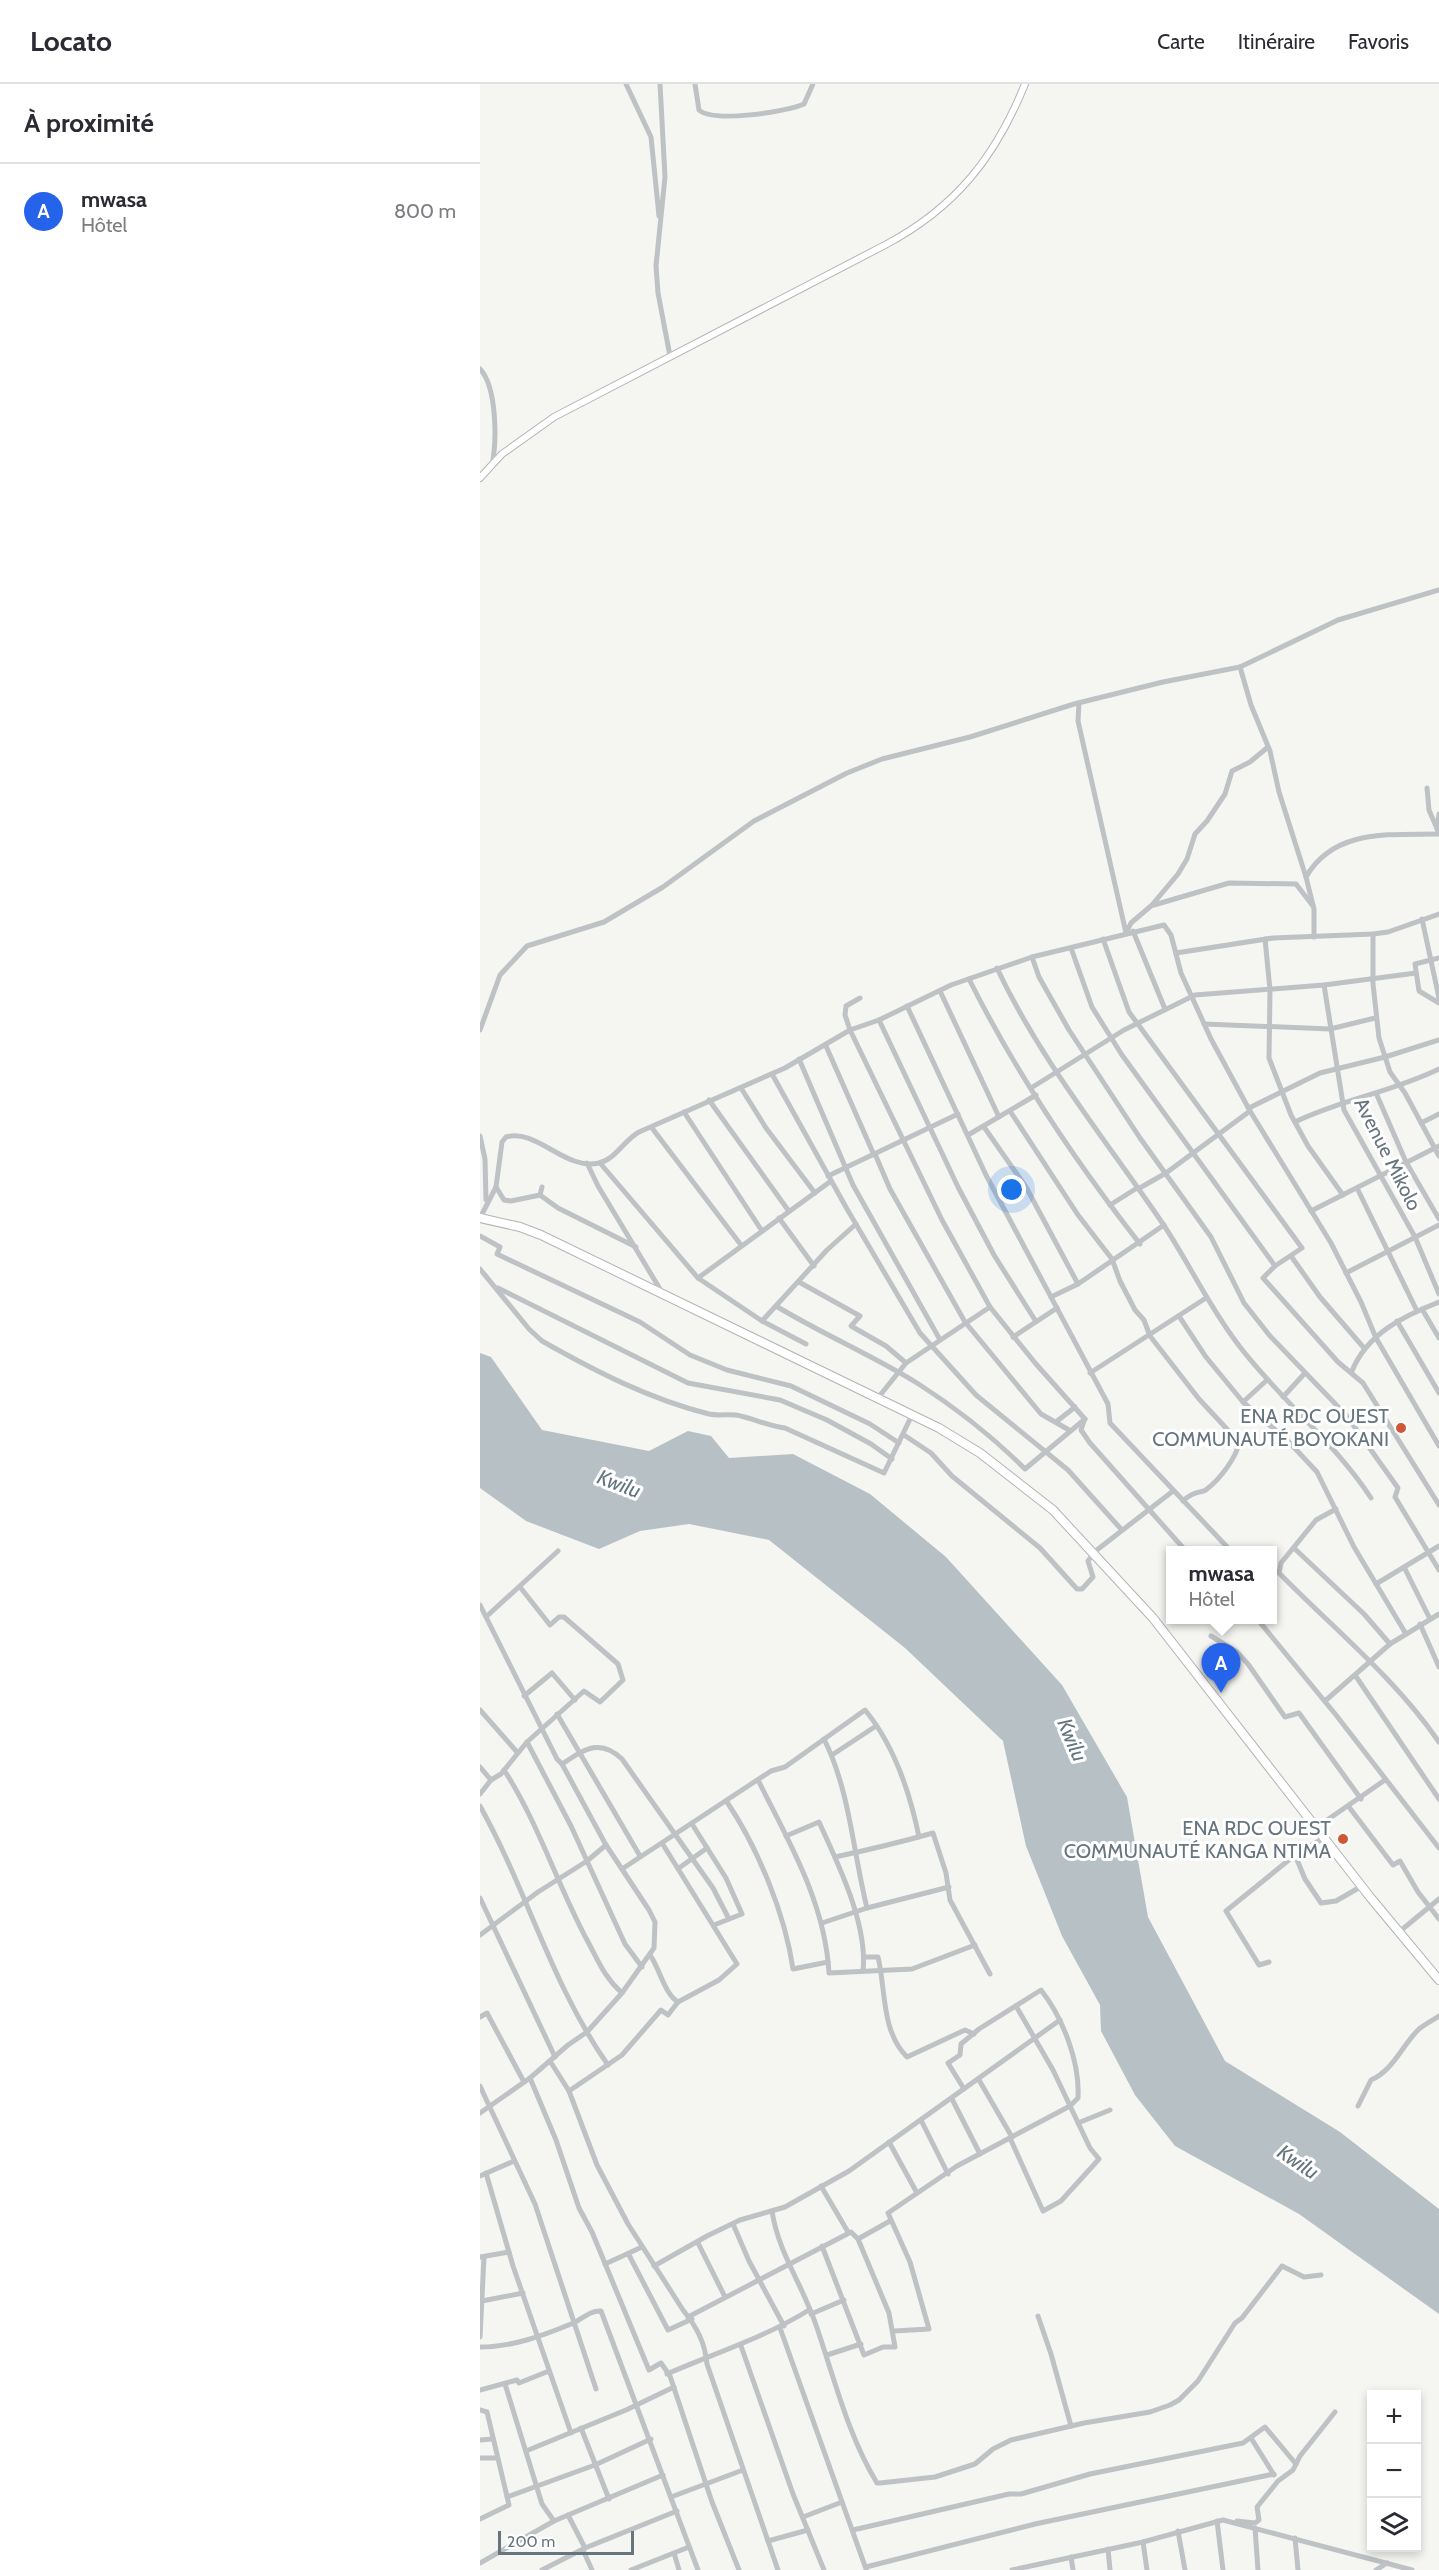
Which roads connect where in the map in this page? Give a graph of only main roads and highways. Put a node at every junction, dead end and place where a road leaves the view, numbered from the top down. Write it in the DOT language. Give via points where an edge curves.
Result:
graph roads {
  1 [pos="1024,84"];
  2 [pos="480,478"];
  3 [pos="480,1218"];
  4 [pos="1439,1980"];
  1 -- 2 [label="main road" via="991,150 957,195 934,215 537,426"];
  3 -- 4 [label="highway" via="541,1235 939,1428 1017,1481 1053,1510 1153,1618"];
}
